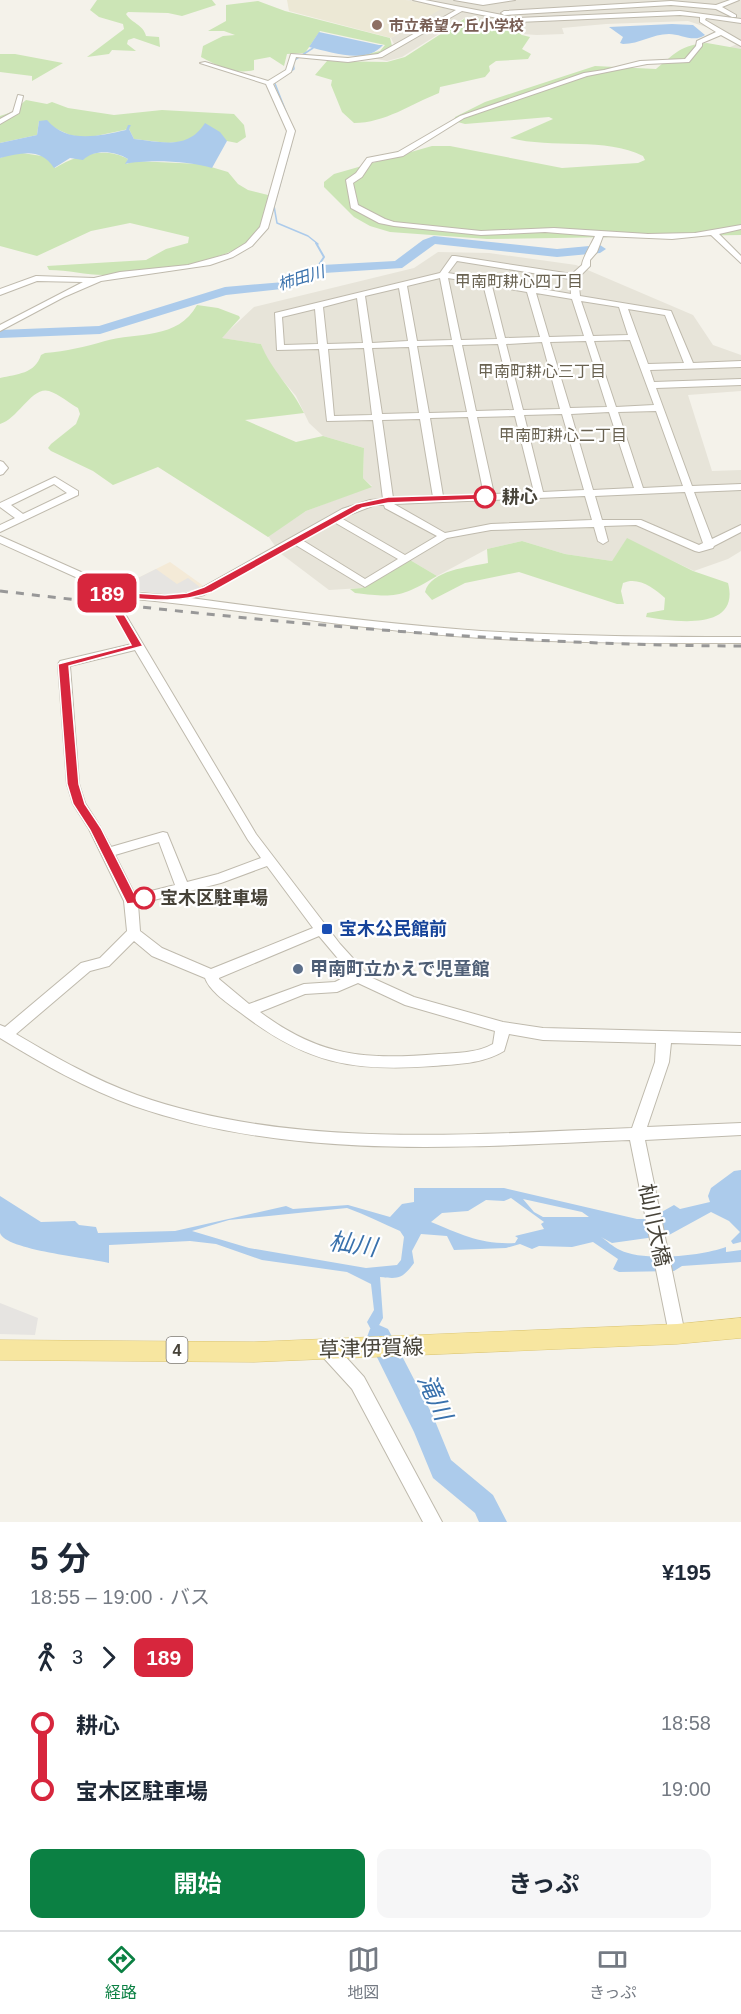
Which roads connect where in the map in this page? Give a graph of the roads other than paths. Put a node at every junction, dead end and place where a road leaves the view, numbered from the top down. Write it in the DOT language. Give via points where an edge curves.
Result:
graph roads {
  1 [pos="416,0"];
  2 [pos="457,0"];
  3 [pos="512,0"];
  4 [pos="739,0"];
  5 [pos="495,1"];
  6 [pos="597,3"];
  7 [pos="717,7"];
  8 [pos="460,10"];
  9 [pos="503,15"];
  10 [pos="703,18"];
  11 [pos="608,20"];
  12 [pos="738,20"];
  13 [pos="527,21"];
  14 [pos="543,27"];
  15 [pos="533,28"];
  16 [pos="741,29"];
  17 [pos="720,33"];
  18 [pos="741,44"];
  19 [pos="203,63"];
  20 [pos="269,83"];
  21 [pos="20,96"];
  22 [pos="0,122"];
  23 [pos="741,226"];
  24 [pos="714,234"];
  25 [pos="599,236"];
  26 [pos="741,261"];
  27 [pos="443,275"];
  28 [pos="574,277"];
  29 [pos="96,280"];
  30 [pos="487,282"];
  31 [pos="403,285"];
  32 [pos="531,290"];
  33 [pos="0,292"];
  34 [pos="361,295"];
  35 [pos="576,298"];
  36 [pos="319,305"];
  37 [pos="622,305"];
  38 [pos="0,328"];
  39 [pos="633,337"];
  40 [pos="589,338"];
  41 [pos="545,339"];
  42 [pos="501,341"];
  43 [pos="456,342"];
  44 [pos="412,343"];
  45 [pos="368,345"];
  46 [pos="323,347"];
  47 [pos="741,364"];
  48 [pos="690,366"];
  49 [pos="645,367"];
  50 [pos="741,382"];
  51 [pos="651,385"];
  52 [pos="659,408"];
  53 [pos="612,409"];
  54 [pos="566,411"];
  55 [pos="519,412"];
  56 [pos="470,414"];
  57 [pos="424,416"];
  58 [pos="378,417"];
  59 [pos="0,464"];
  60 [pos="0,472"];
  61 [pos="688,489"];
  62 [pos="740,489"];
  63 [pos="639,490"];
  64 [pos="590,492"];
  65 [pos="539,494"];
  66 [pos="489,496"];
  67 [pos="438,498"];
  68 [pos="388,500"];
  69 [pos="22,518"];
  70 [pos="334,518"];
  71 [pos="598,523"];
  72 [pos="741,528"];
  73 [pos="0,529"];
  74 [pos="444,536"];
  75 [pos="0,539"];
  76 [pos="294,540"];
  77 [pos="603,541"];
  78 [pos="709,546"];
  79 [pos="405,559"];
  80 [pos="107,593"];
  81 [pos="174,599"];
  82 [pos="741,640"];
  83 [pos="138,646"];
  84 [pos="108,852"];
  85 [pos="269,860"];
  86 [pos="183,888"];
  87 [pos="131,901"];
  88 [pos="321,930"];
  89 [pos="134,933"];
  90 [pos="211,975"];
  91 [pos="360,976"];
  92 [pos="247,1011"];
  93 [pos="503,1028"];
  94 [pos="3,1032"];
  95 [pos="663,1037"];
  96 [pos="741,1040"];
  97 [pos="741,1129"];
  98 [pos="637,1139"];
  99 [pos="741,1328"];
  100 [pos="677,1334"];
  101 [pos="0,1350"];
  102 [pos="327,1350"];
  103 [pos="433,1522"];
  1 -- 8 [label="street"];
  2 -- 5 [label="street"];
  3 -- 5 [label="street"];
  4 -- 7 [label="street"];
  5 -- 9 [label="street"];
  6 -- 7 [label="street"];
  6 -- 9 [label="street"];
  6 -- 11 [label="street"];
  7 -- 12 [label="street"];
  8 -- 9 [label="street"];
  8 -- 20 [label="street" via="380,56 348,60 301,55 290,60 289,71"];
  9 -- 13 [label="street"];
  10 -- 11 [label="street"];
  10 -- 12 [label="street"];
  10 -- 16 [label="street"];
  10 -- 17 [label="street"];
  11 -- 13 [label="street"];
  11 -- 14 [label="street"];
  13 -- 15 [label="street"];
  17 -- 18 [label="street"];
  17 -- 25 [label="street" via="699,42 687,61 634,64 602,74 586,74 462,117 400,154 370,160 349,182 352,204 382,221 482,233 551,230"];
  19 -- 20 [label="street"];
  20 -- 29 [label="street" via="291,131 264,228 255,241 216,261"];
  21 -- 22 [label="street" via="16,113"];
  23 -- 24 [label="street"];
  24 -- 25 [label="street"];
  24 -- 26 [label="street"];
  25 -- 28 [label="street" via="586,266"];
  27 -- 28 [label="street" via="454,258"];
  27 -- 30 [label="street"];
  27 -- 31 [label="street"];
  27 -- 43 [label="street"];
  28 -- 35 [label="street"];
  29 -- 33 [label="street" via="36,278"];
  29 -- 38 [label="street"];
  30 -- 32 [label="street"];
  30 -- 42 [label="street"];
  31 -- 34 [label="street"];
  31 -- 44 [label="street"];
  32 -- 35 [label="street"];
  32 -- 41 [label="street"];
  34 -- 36 [label="street"];
  34 -- 45 [label="street"];
  35 -- 37 [label="street"];
  35 -- 40 [label="street"];
  36 -- 46 [label="street"];
  36 -- 46 [label="street" via="278,315 280,348"];
  37 -- 39 [label="street"];
  37 -- 48 [label="street" via="669,313"];
  39 -- 40 [label="street"];
  39 -- 49 [label="street"];
  40 -- 41 [label="street"];
  40 -- 53 [label="street"];
  41 -- 42 [label="street"];
  41 -- 54 [label="street"];
  42 -- 43 [label="street"];
  42 -- 55 [label="street"];
  43 -- 44 [label="street"];
  43 -- 56 [label="street"];
  44 -- 45 [label="street"];
  44 -- 57 [label="street"];
  45 -- 46 [label="street"];
  45 -- 58 [label="street"];
  46 -- 58 [label="street" via="330,419"];
  47 -- 48 [label="street"];
  48 -- 49 [label="street"];
  49 -- 51 [label="street"];
  50 -- 51 [label="street"];
  51 -- 52 [label="street"];
  52 -- 53 [label="street"];
  52 -- 61 [label="street"];
  53 -- 54 [label="street"];
  53 -- 63 [label="street"];
  54 -- 55 [label="street"];
  54 -- 64 [label="street"];
  55 -- 56 [label="street"];
  55 -- 65 [label="street"];
  56 -- 57 [label="street"];
  56 -- 66 [label="street"];
  57 -- 58 [label="street"];
  57 -- 67 [label="street"];
  58 -- 68 [label="street"];
  59 -- 60 [label="street"];
  61 -- 62 [label="street"];
  61 -- 63 [label="street"];
  61 -- 78 [label="street"];
  63 -- 64 [label="street"];
  64 -- 65 [label="street"];
  64 -- 71 [label="street"];
  65 -- 66 [label="street"];
  66 -- 67 [label="street"];
  67 -- 68 [label="street"];
  68 -- 70 [label="street" via="359,506"];
  68 -- 74 [label="street" via="389,506"];
  69 -- 69 [label="street" via="43,508 75,493 55,480 4,505"];
  69 -- 73 [label="street"];
  70 -- 76 [label="street"];
  70 -- 79 [label="street"];
  71 -- 74 [label="street" via="491,527"];
  71 -- 77 [label="street"];
  71 -- 78 [label="street" via="637,522 699,549"];
  72 -- 78 [label="street"];
  74 -- 79 [label="street"];
  75 -- 80 [label="street" via="95,582"];
  76 -- 79 [label="street" via="365,584"];
  76 -- 81 [label="street" via="208,589"];
  80 -- 81 [label="street"];
  80 -- 83 [label="street"];
  81 -- 82 [label="street" via="480,634"];
  83 -- 84 [label="street" via="64,664 73,784 79,804"];
  83 -- 85 [label="street" via="231,805"];
  84 -- 86 [label="street" via="163,836"];
  84 -- 87 [label="street"];
  85 -- 86 [label="street"];
  85 -- 88 [label="street"];
  86 -- 87 [label="street"];
  87 -- 89 [label="street"];
  88 -- 90 [label="street"];
  88 -- 91 [label="street"];
  89 -- 90 [label="street" via="157,952"];
  89 -- 94 [label="street" via="104,962 86,967"];
  90 -- 92 [label="street" via="213,982"];
  91 -- 92 [label="street" via="337,987 304,989"];
  91 -- 93 [label="street" via="396,996"];
  92 -- 93 [label="street" via="304,1048 362,1063 412,1063 493,1052 499,1047"];
  93 -- 95 [label="street" via="543,1034"];
  94 -- 98 [label="street" via="116,1093 174,1112 255,1130 316,1137 419,1140"];
  95 -- 96 [label="street"];
  95 -- 98 [label="street" via="666,1050"];
  97 -- 98 [label="street"];
  98 -- 100 [label="street, 杣川大橋"];
  99 -- 100 [label="main road, 草津伊賀線 / 4"];
  100 -- 102 [label="main road, 草津伊賀線 / 4"];
  101 -- 102 [label="main road, 草津伊賀線 / 4"];
  102 -- 103 [label="street" via="358,1383"];
}
